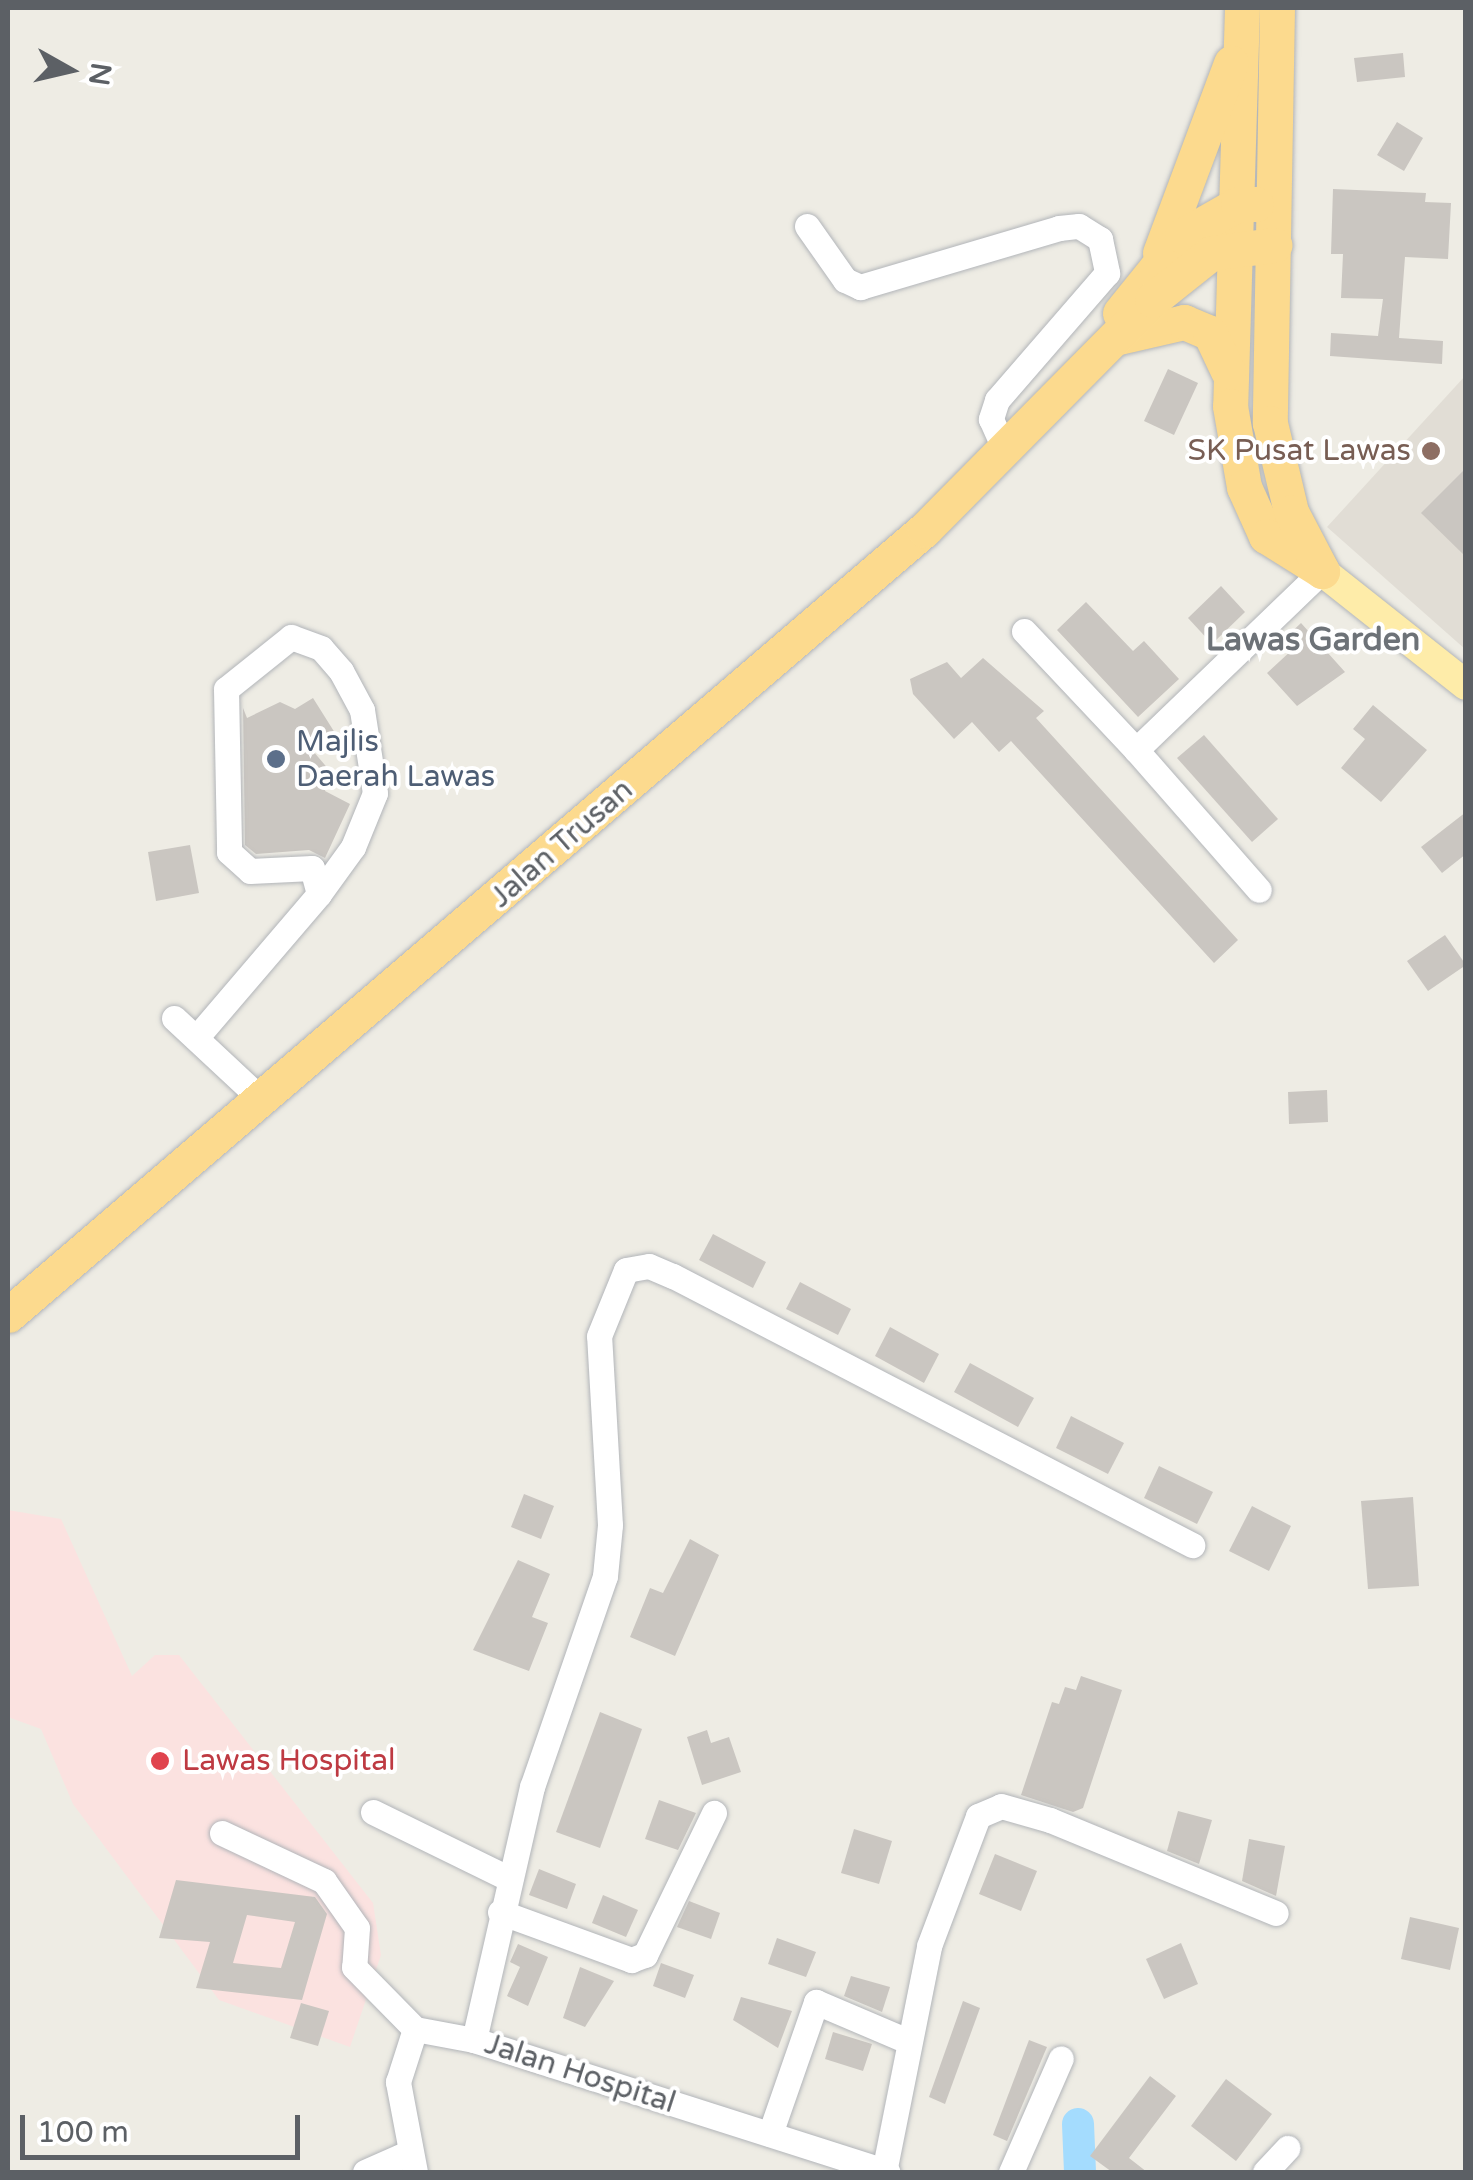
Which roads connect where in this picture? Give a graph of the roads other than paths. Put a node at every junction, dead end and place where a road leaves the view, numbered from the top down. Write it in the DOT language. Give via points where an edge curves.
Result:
graph roads {
  1 [pos="1277,8"];
  2 [pos="1242,21"];
  3 [pos="1238,204"];
  4 [pos="1276,204"];
  5 [pos="808,226"];
  6 [pos="1274,245"];
  7 [pos="1236,246"];
  8 [pos="1158,257"];
  9 [pos="1108,346"];
  10 [pos="1232,382"];
  11 [pos="1005,451"];
  12 [pos="1322,571"];
  13 [pos="1024,631"];
  14 [pos="1466,685"];
  15 [pos="372,750"];
  16 [pos="1136,750"];
  17 [pos="312,868"];
  18 [pos="1259,890"];
  19 [pos="318,894"];
  20 [pos="174,1018"];
  21 [pos="196,1038"];
  22 [pos="262,1100"];
  23 [pos="8,1315"];
  24 [pos="1192,1545"];
  25 [pos="373,1812"];
  26 [pos="714,1813"];
  27 [pos="222,1834"];
  28 [pos="508,1878"];
  29 [pos="500,1912"];
  30 [pos="1276,1913"];
  31 [pos="415,2029"];
  32 [pos="474,2040"];
  33 [pos="905,2040"];
  34 [pos="1061,2058"];
  35 [pos="770,2134"];
  36 [pos="1287,2148"];
  37 [pos="411,2163"];
  38 [pos="365,2172"];
  39 [pos="886,2172"];
  40 [pos="1011,2172"];
  41 [pos="1265,2172"];
  1 -- 4 [label="highway"];
  2 -- 3 [label="highway"];
  2 -- 8 [label="highway"];
  3 -- 4 [label="highway"];
  3 -- 7 [label="highway"];
  3 -- 8 [label="highway, Jalan Trusan"];
  4 -- 6 [label="highway"];
  5 -- 11 [label="street" via="845,280 860,287 1058,228 1079,226 1100,239 1107,273 997,400 991,419"];
  6 -- 7 [label="highway, Jalan Trusan"];
  6 -- 12 [label="highway" via="1270,423 1292,512"];
  7 -- 9 [label="highway, Jalan Trusan" via="1197,262"];
  7 -- 10 [label="highway"];
  8 -- 9 [label="highway, Jalan Trusan"];
  9 -- 10 [label="highway" via="1184,322 1210,333"];
  9 -- 11 [label="highway, Jalan Trusan"];
  10 -- 12 [label="highway" via="1244,487 1266,536"];
  11 -- 22 [label="highway, Jalan Trusan" via="726,703"];
  12 -- 14 [label="main road"];
  12 -- 16 [label="street"];
  13 -- 16 [label="street"];
  15 -- 17 [label="street" via="330,858"];
  15 -- 17 [label="street" via="362,710 321,648 291,638 257,657 226,689 229,852 250,871"];
  15 -- 19 [label="street" via="375,793 353,847"];
  16 -- 18 [label="street"];
  17 -- 19 [label="street"];
  19 -- 21 [label="street"];
  20 -- 21 [label="street"];
  21 -- 22 [label="street"];
  22 -- 23 [label="highway, Jalan Trusan"];
  24 -- 28 [label="street" via="674,1276 649,1266 626,1270 599,1336 610,1525 605,1576"];
  25 -- 28 [label="street"];
  26 -- 29 [label="street" via="646,1954 630,1960"];
  27 -- 31 [label="street" via="324,1882 357,1928 354,1967"];
  28 -- 29 [label="street"];
  29 -- 32 [label="street"];
  30 -- 33 [label="street" via="1002,1806 978,1816"];
  31 -- 32 [label="street, Jalan Hospital"];
  31 -- 37 [label="street" via="398,2082"];
  32 -- 35 [label="street, Jalan Hospital"];
  33 -- 35 [label="street" via="816,2002"];
  33 -- 39 [label="street"];
  34 -- 40 [label="street"];
  35 -- 39 [label="street, Jalan Hospital"];
  36 -- 41 [label="street"];
  37 -- 38 [label="street"];
}
